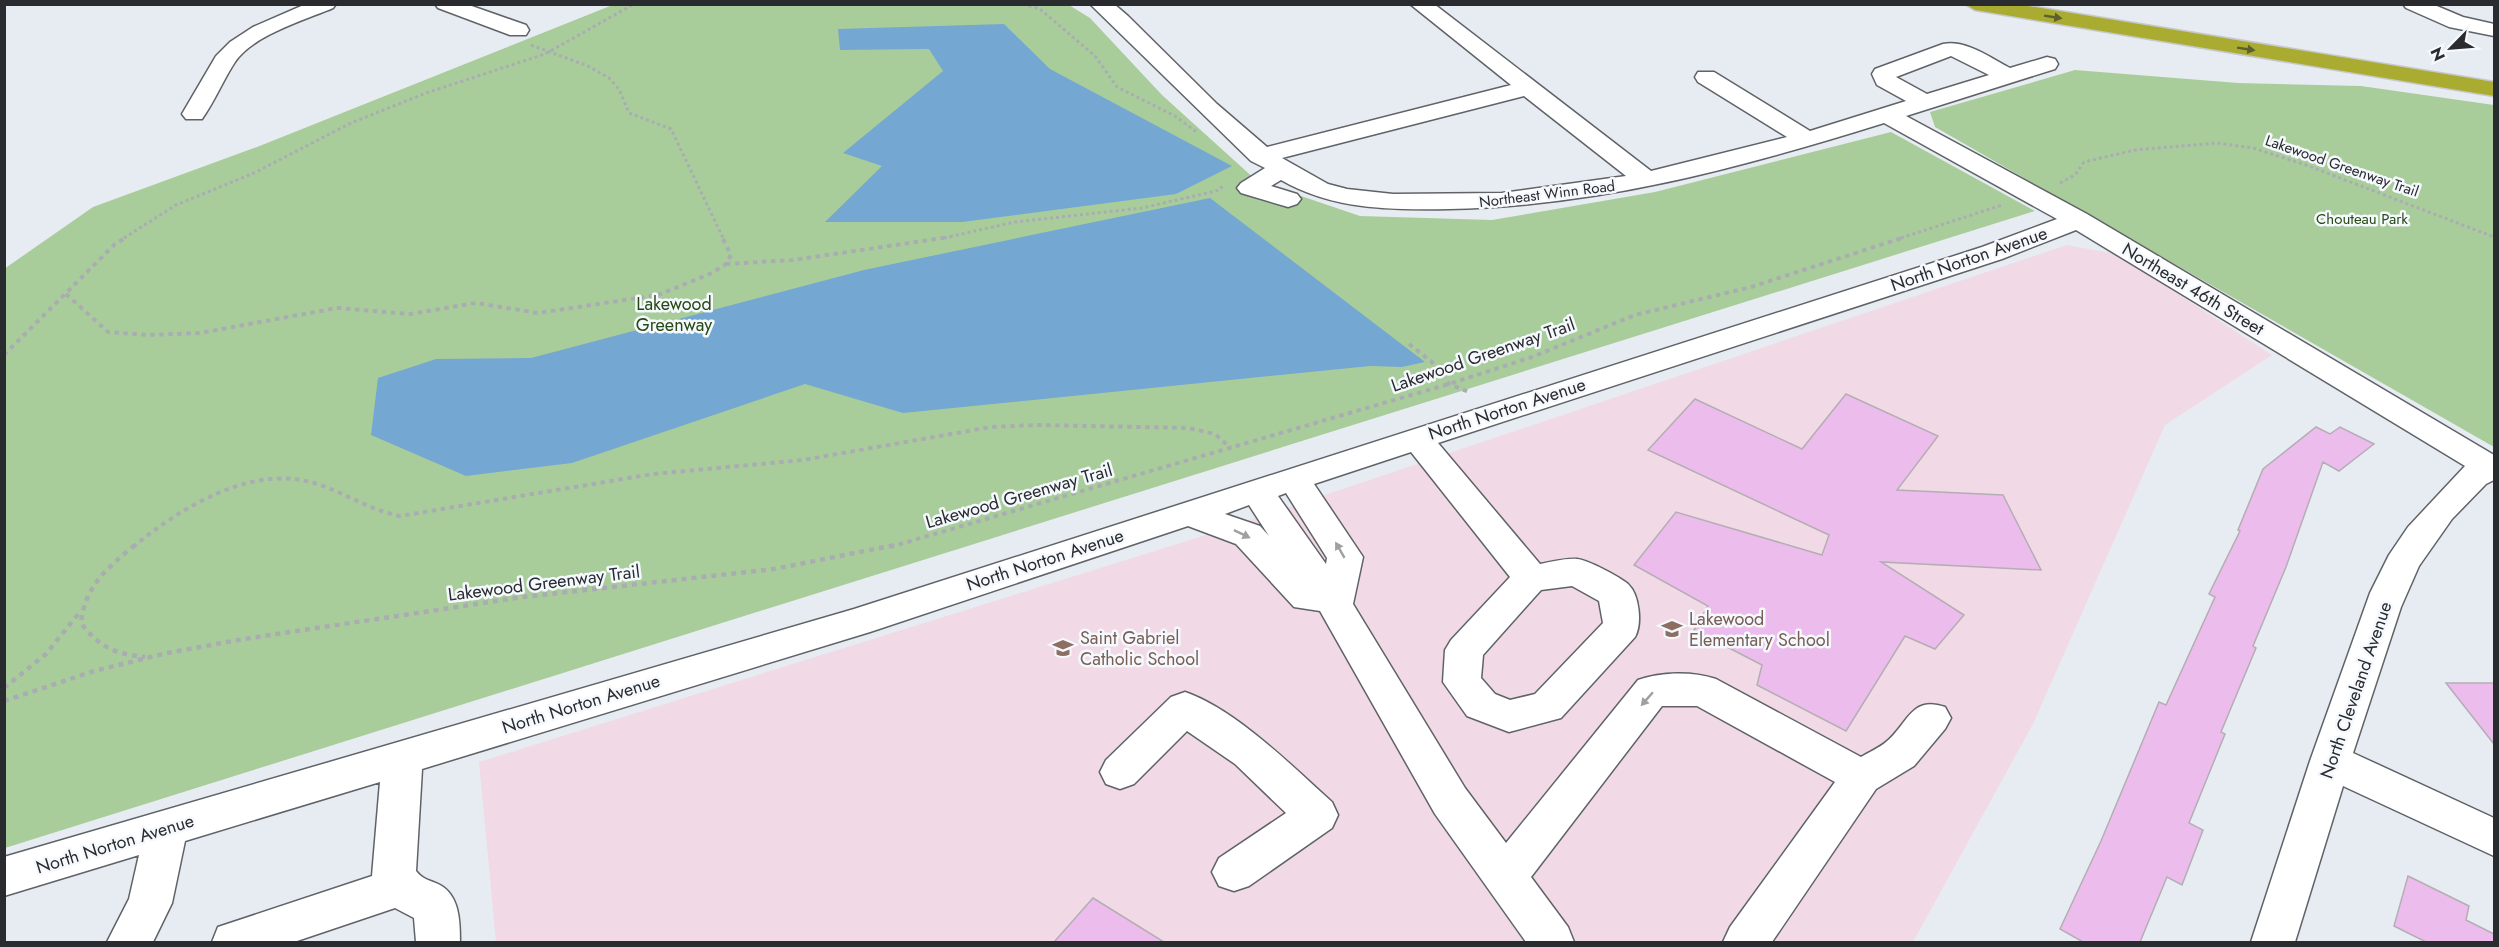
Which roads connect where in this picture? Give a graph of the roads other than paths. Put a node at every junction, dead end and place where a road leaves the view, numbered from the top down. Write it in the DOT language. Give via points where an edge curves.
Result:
graph roads {
  1 [pos="326,4"];
  2 [pos="445,4"];
  3 [pos="1100,4"];
  4 [pos="1420,4"];
  5 [pos="1975,4"];
  6 [pos="2101,4"];
  7 [pos="2413,4"];
  8 [pos="518,30"];
  9 [pos="2492,30"];
  10 [pos="2286,34"];
  11 [pos="2047,64"];
  12 [pos="2008,76"];
  13 [pos="1706,77"];
  14 [pos="1528,88"];
  15 [pos="2494,89"];
  16 [pos="1926,103"];
  17 [pos="194,114"];
  18 [pos="1888,116"];
  19 [pos="1806,139"];
  20 [pos="1260,156"];
  21 [pos="1281,169"];
  22 [pos="1648,181"];
  23 [pos="1288,199"];
  24 [pos="2078,220"];
  25 [pos="1417,438"];
  26 [pos="2491,467"];
  27 [pos="1294,479"];
  28 [pos="1257,491"];
  29 [pos="1188,513"];
  30 [pos="1531,578"];
  31 [pos="1335,605"];
  32 [pos="1931,718"];
  33 [pos="402,758"];
  34 [pos="2330,761"];
  35 [pos="1120,772"];
  36 [pos="1862,777"];
  37 [pos="167,828"];
  38 [pos="2494,838"];
  39 [pos="1234,872"];
  40 [pos="4,877"];
  41 [pos="1505,877"];
  42 [pos="402,886"];
  43 [pos="130,942"];
  44 [pos="234,942"];
  45 [pos="438,942"];
  46 [pos="1552,942"];
  47 [pos="1746,942"];
  48 [pos="2273,942"];
  1 -- 17 [label="street" via="267,28 234,49"];
  2 -- 8 [label="street"];
  3 -- 20 [label="street, Northeast Winn Road"];
  4 -- 14 [label="street"];
  5 -- 15 [label="highway, one-way"];
  6 -- 10 [label="highway"];
  7 -- 9 [label="street" via="2457,22"];
  11 -- 12 [label="street, Northeast Winn Road"];
  12 -- 16 [label="street, Northeast Winn Road"];
  12 -- 16 [label="street" via="1951,49 1883,74 1885,80"];
  13 -- 19 [label="street"];
  14 -- 20 [label="street"];
  14 -- 22 [label="street"];
  16 -- 18 [label="street, Northeast Winn Road"];
  18 -- 19 [label="street, Northeast Winn Road"];
  18 -- 24 [label="street, Northeast 46th Street"];
  19 -- 22 [label="street, Northeast Winn Road"];
  20 -- 21 [label="street, Northeast Winn Road"];
  21 -- 22 [label="street, Northeast Winn Road" via="1309,185 1370,201 1475,204"];
  21 -- 23 [label="street" via="1250,188"];
  24 -- 25 [label="street, North Norton Avenue" via="1992,253"];
  24 -- 26 [label="street, Northeast 46th Street"];
  25 -- 27 [label="street, North Norton Avenue"];
  25 -- 30 [label="street"];
  26 -- 34 [label="street, North Cleveland Avenue" via="2455,494 2426,527 2402,565 2386,598"];
  27 -- 28 [label="street, North Norton Avenue"];
  31 -- 27 [label="street, one-way" via="1346,557"];
  28 -- 29 [label="street, North Norton Avenue"];
  28 -- 31 [label="street"];
  29 -- 31 [label="street, one-way" via="1248,535 1307,597"];
  29 -- 33 [label="street, North Norton Avenue" via="857,622"];
  30 -- 30 [label="street" via="1464,650 1462,682 1481,705 1509,716 1547,707 1622,627 1616,594 1577,572"];
  31 -- 41 [label="street" via="1450,801"];
  32 -- 36 [label="street" via="1900,754"];
  33 -- 37 [label="street, North Norton Avenue"];
  33 -- 42 [label="street" via="394,876"];
  34 -- 38 [label="street"];
  34 -- 48 [label="street, North Cleveland Avenue"];
  35 -- 39 [label="street" via="1185,708 1249,752 1317,815"];
  36 -- 41 [label="street, one-way" via="1701,690 1652,691"];
  36 -- 47 [label="street"];
  37 -- 40 [label="street, North Norton Avenue"];
  37 -- 43 [label="street" via="150,903"];
  41 -- 46 [label="street"];
  42 -- 44 [label="street"];
  42 -- 45 [label="street" via="436,910"];
}
